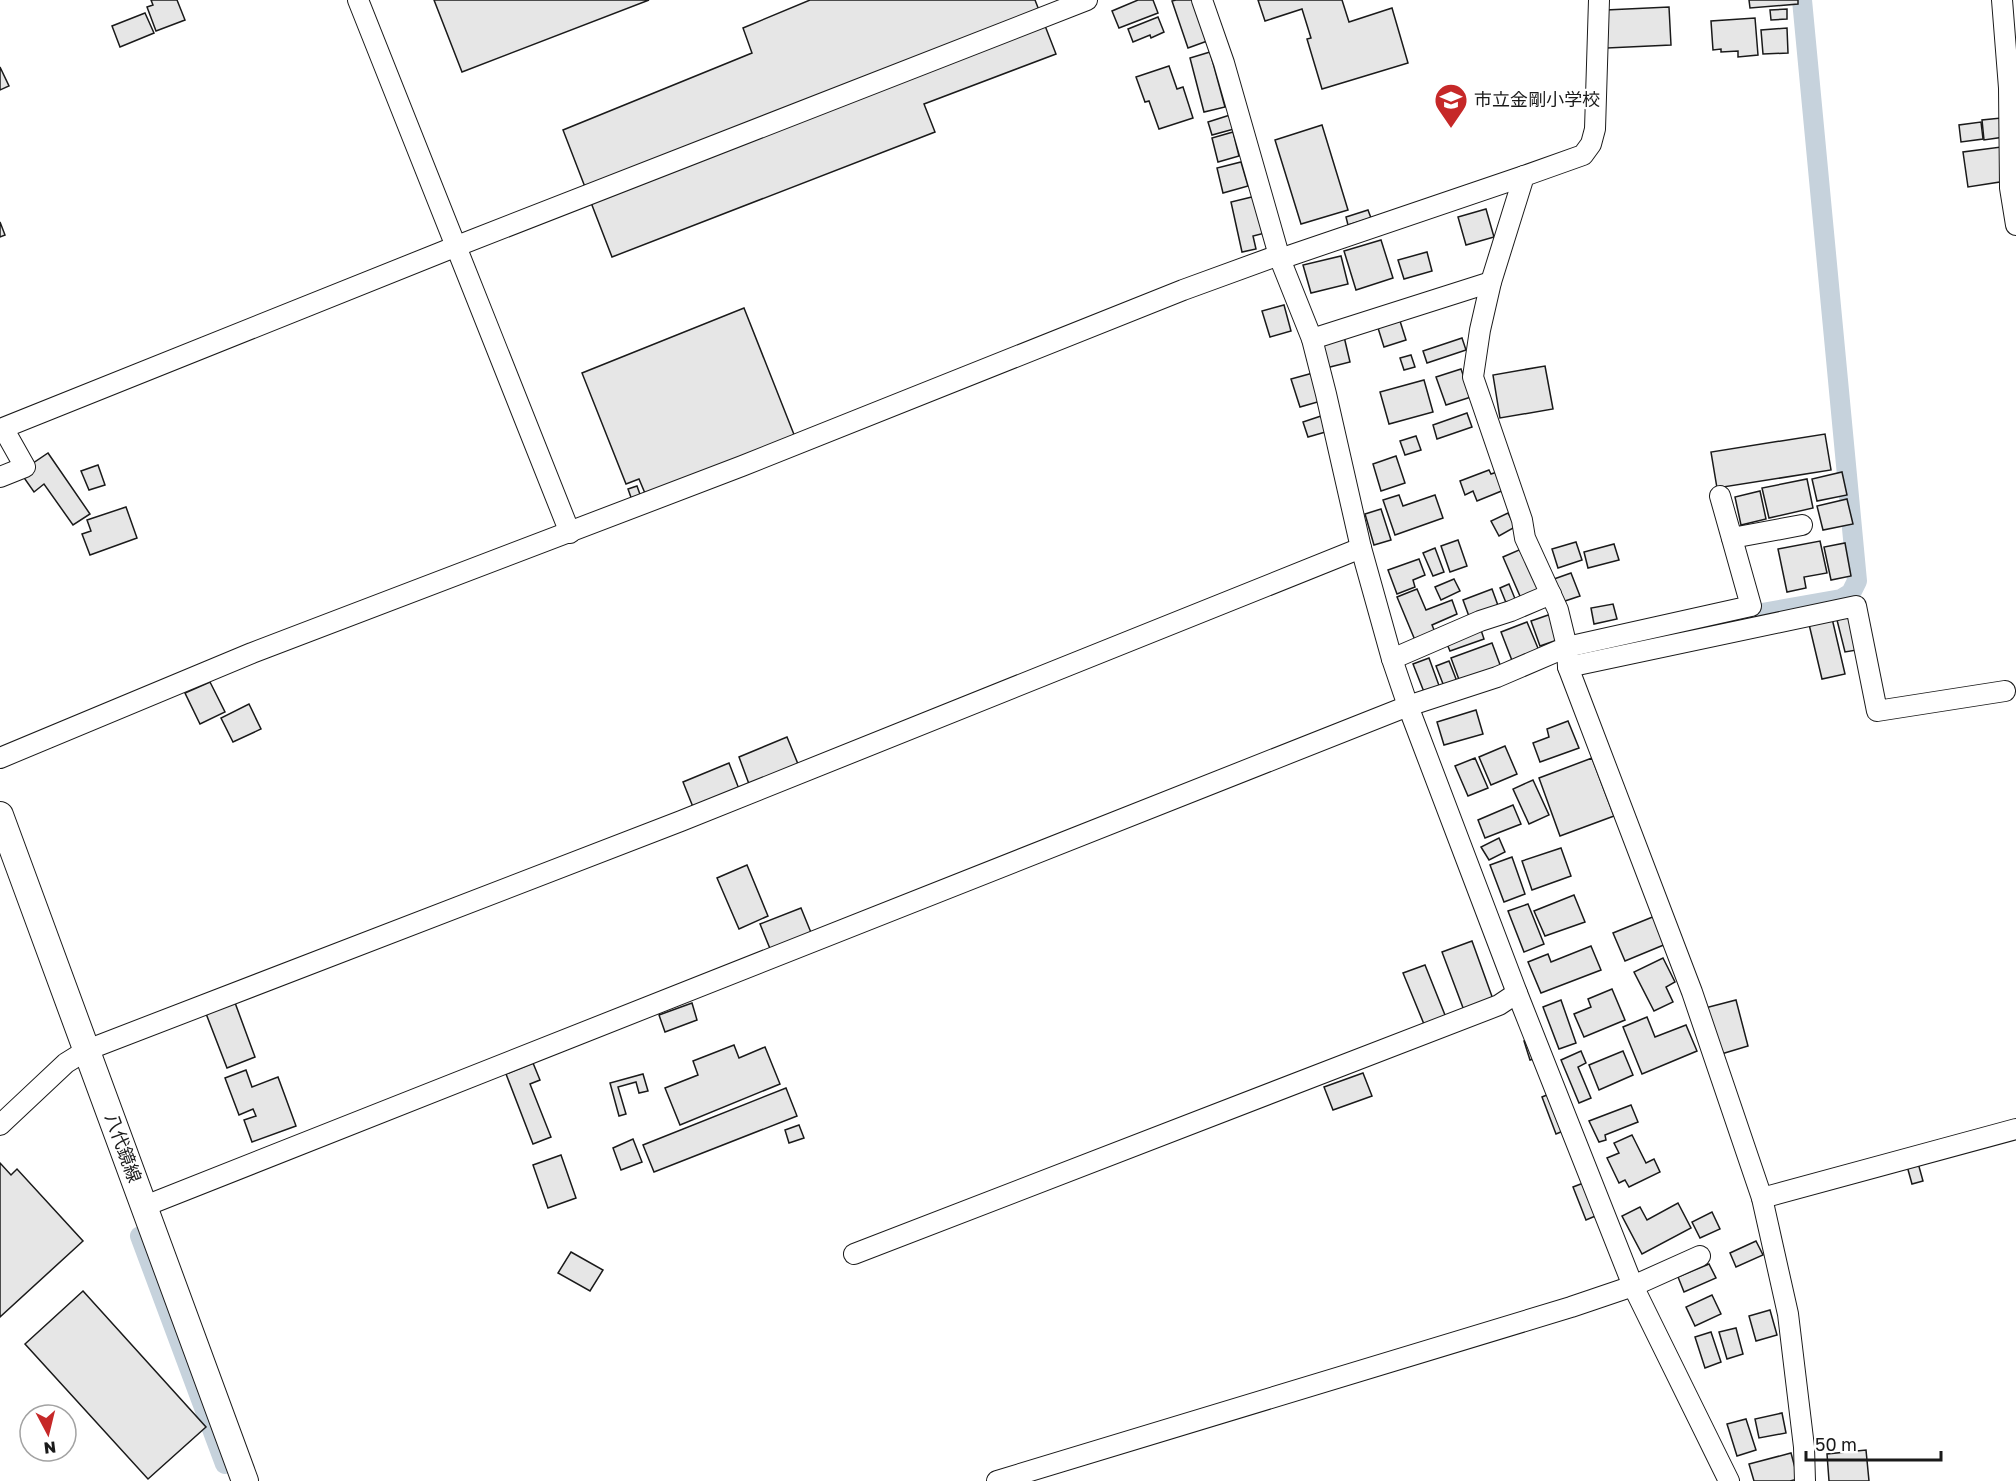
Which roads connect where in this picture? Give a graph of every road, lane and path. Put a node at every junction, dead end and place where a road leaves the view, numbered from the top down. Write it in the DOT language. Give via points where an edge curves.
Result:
graph roads {
  1 [pos="358,0"];
  2 [pos="1087,0"];
  3 [pos="1202,0"];
  4 [pos="1599,0"];
  5 [pos="2002,0"];
  6 [pos="1524,176"];
  7 [pos="2016,225"];
  8 [pos="457,246"];
  9 [pos="1279,257"];
  10 [pos="1491,282"];
  11 [pos="1312,339"];
  12 [pos="0,477"];
  13 [pos="1720,496"];
  14 [pos="1802,525"];
  15 [pos="570,533"];
  16 [pos="1732,538"];
  17 [pos="1361,548"];
  18 [pos="1551,594"];
  19 [pos="1567,647"];
  20 [pos="1392,659"];
  21 [pos="1568,667"];
  22 [pos="2005,691"];
  23 [pos="1408,706"];
  24 [pos="0,758"];
  25 [pos="0,815"];
  26 [pos="1518,993"];
  27 [pos="87,1050"];
  28 [pos="0,1125"];
  29 [pos="2016,1129"];
  30 [pos="1762,1198"];
  31 [pos="145,1206"];
  32 [pos="854,1254"];
  33 [pos="1700,1256"];
  34 [pos="1633,1286"];
  35 [pos="245,1481"];
  36 [pos="998,1481"];
  37 [pos="1729,1481"];
  38 [pos="1805,1481"];
  1 -- 8 [label="street"];
  2 -- 8 [label="street"];
  3 -- 9 [label="street"];
  4 -- 6 [label="street" via="1592,144 1583,154"];
  5 -- 7 [label="street" via="2009,88 2010,188"];
  6 -- 9 [label="street"];
  6 -- 10 [label="street"];
  8 -- 12 [label="street" via="3,428 25,467"];
  8 -- 15 [label="street"];
  9 -- 11 [label="street"];
  9 -- 15 [label="street" via="1183,290"];
  10 -- 11 [label="street"];
  10 -- 18 [label="street" via="1473,377 1526,538"];
  11 -- 17 [label="street"];
  13 -- 16 [label="street"];
  14 -- 16 [label="street"];
  15 -- 24 [label="street" via="252,653"];
  16 -- 19 [label="street" via="1751,606"];
  17 -- 20 [label="street"];
  17 -- 27 [label="street" via="681,821"];
  18 -- 19 [label="street"];
  18 -- 20 [label="street"];
  19 -- 21 [label="street"];
  19 -- 23 [label="street" via="1497,677"];
  20 -- 23 [label="street"];
  21 -- 22 [label="street" via="1856,606 1877,711"];
  21 -- 30 [label="street" via="1692,992"];
  23 -- 26 [label="street"];
  23 -- 31 [label="street"];
  25 -- 27 [label="main road, 八代鏡線"];
  26 -- 32 [label="street" via="1499,1005"];
  26 -- 34 [label="street"];
  27 -- 28 [label="street" via="66,1063"];
  27 -- 31 [label="main road, 八代鏡線"];
  29 -- 30 [label="street"];
  30 -- 38 [label="street" via="1788,1314"];
  31 -- 35 [label="main road, 八代鏡線"];
  33 -- 34 [label="street"];
  34 -- 36 [label="street"];
  34 -- 37 [label="street"];
}
